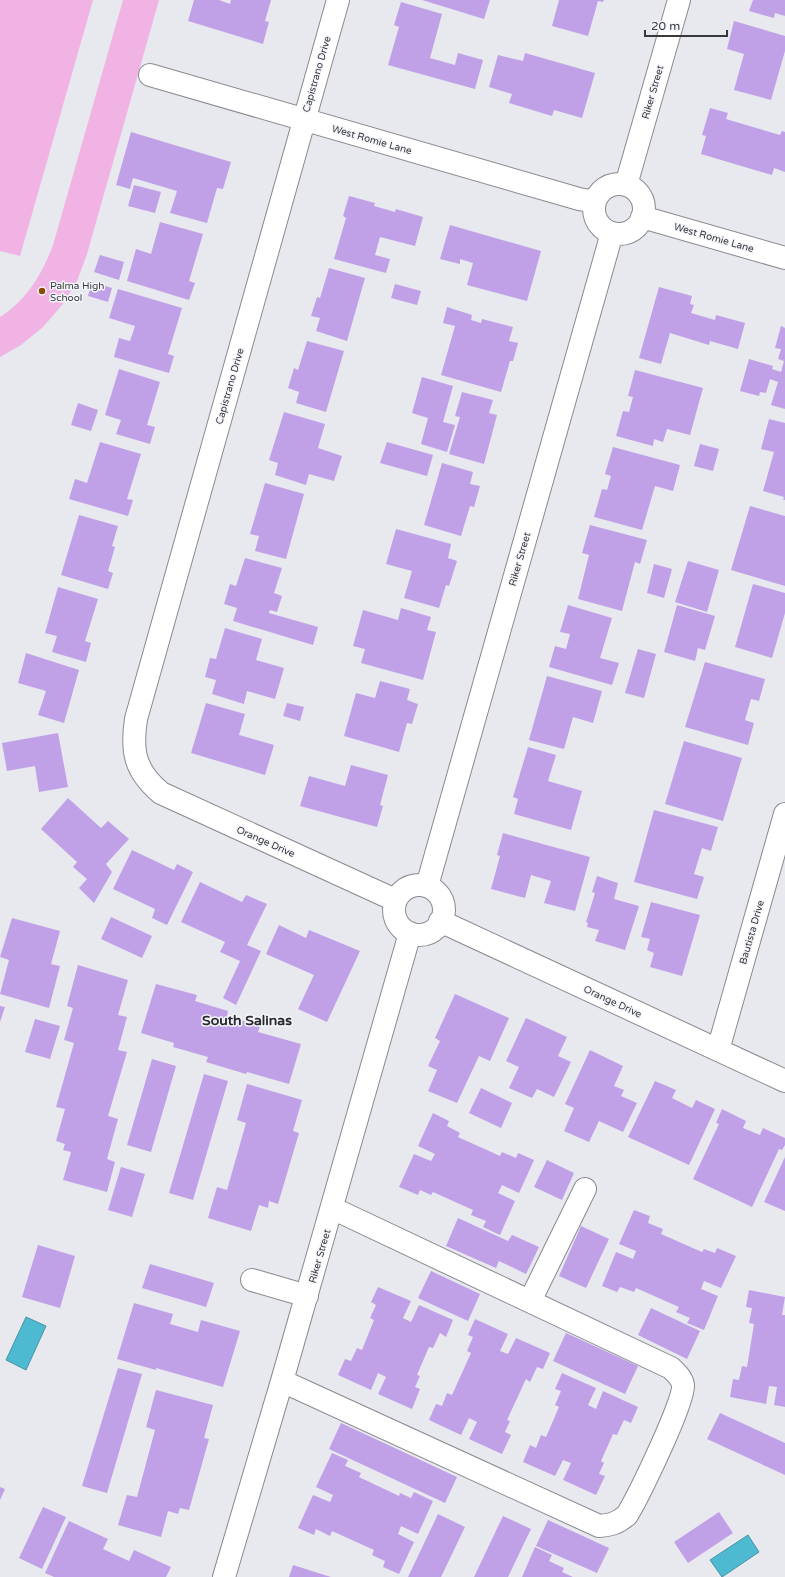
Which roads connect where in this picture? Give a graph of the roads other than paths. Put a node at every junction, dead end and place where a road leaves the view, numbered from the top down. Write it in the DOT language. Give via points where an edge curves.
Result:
graph roads {
  1 [pos="338,0"];
  2 [pos="679,0"];
  3 [pos="150,76"];
  4 [pos="303,119"];
  5 [pos="626,185"];
  6 [pos="595,202"];
  7 [pos="642,217"];
  8 [pos="612,233"];
  9 [pos="785,258"];
  10 [pos="142,773"];
  11 [pos="785,814"];
  12 [pos="426,886"];
  13 [pos="395,900"];
  14 [pos="440,921"];
  15 [pos="410,933"];
  16 [pos="718,1050"];
  17 [pos="785,1082"];
  18 [pos="585,1189"];
  19 [pos="332,1208"];
  20 [pos="252,1280"];
  21 [pos="307,1296"];
  22 [pos="530,1301"];
  23 [pos="282,1381"];
  24 [pos="224,1577"];
  1 -- 4 [label="street, Capistrano Drive"];
  2 -- 5 [label="street, Riker Street"];
  3 -- 4 [label="street, West Romie Lane"];
  4 -- 6 [label="street, West Romie Lane"];
  4 -- 10 [label="street, Capistrano Drive" via="136,720 134,749"];
  5 -- 6 [label="street" via="613,184 607,187 597,196"];
  5 -- 7 [label="street" via="634,188 639,194 642,201"];
  6 -- 8 [label="street" via="594,215 597,221"];
  7 -- 8 [label="street" via="630,231"];
  7 -- 9 [label="street, West Romie Lane"];
  8 -- 12 [label="street, Riker Street"];
  10 -- 13 [label="street, Orange Drive" via="161,793"];
  11 -- 16 [label="street, Bautista Drive"];
  12 -- 13 [label="street" via="412,886 399,894"];
  12 -- 14 [label="street" via="442,900 443,914"];
  13 -- 15 [label="street" via="394,916 403,929"];
  14 -- 15 [label="street" via="436,927 424,934"];
  14 -- 16 [label="street, Orange Drive"];
  15 -- 19 [label="street, Riker Street"];
  16 -- 17 [label="street, Orange Drive"];
  18 -- 22 [label="street"];
  19 -- 21 [label="street, Riker Street"];
  19 -- 22 [label="street"];
  20 -- 21 [label="street"];
  21 -- 23 [label="street, Riker Street"];
  22 -- 23 [label="street" via="671,1368 679,1375 683,1384 683,1394 664,1440 631,1508 619,1522 599,1526"];
  23 -- 24 [label="street, Riker Street"];
}
